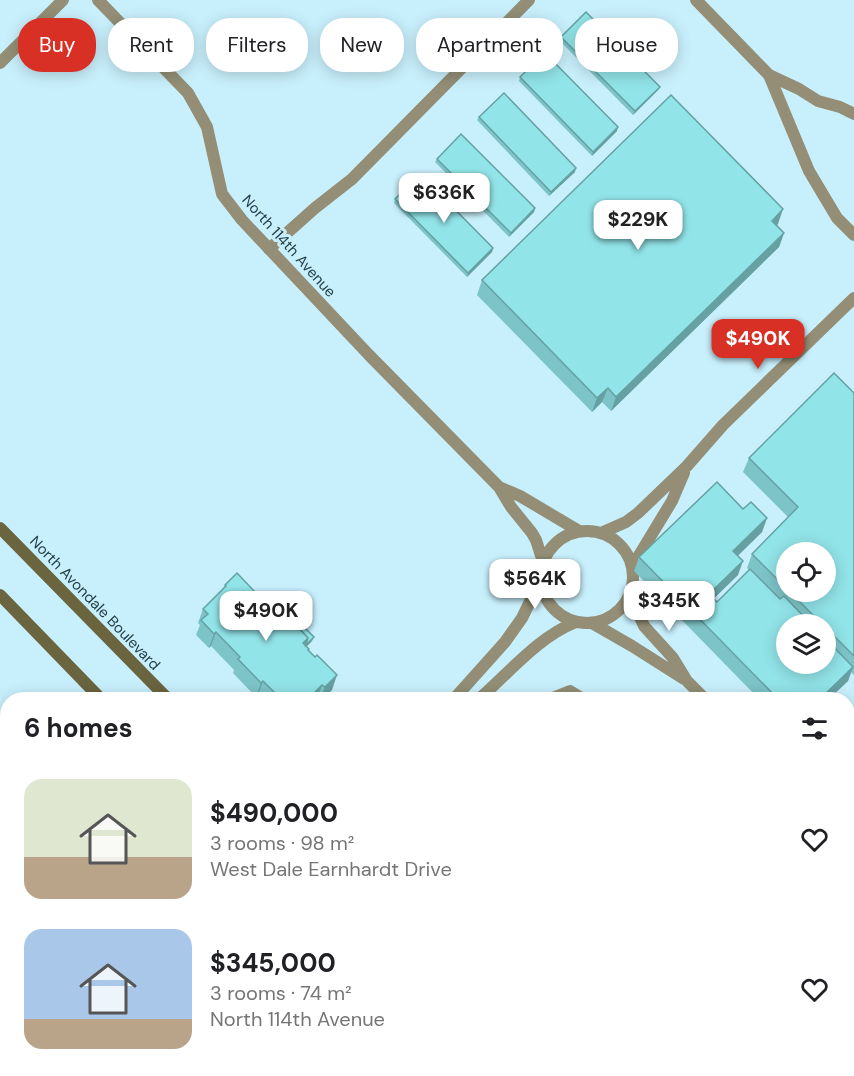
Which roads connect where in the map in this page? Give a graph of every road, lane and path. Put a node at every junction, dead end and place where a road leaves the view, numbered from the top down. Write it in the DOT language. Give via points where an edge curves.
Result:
graph roads {
  1 [pos="63,0"];
  2 [pos="98,0"];
  3 [pos="529,0"];
  4 [pos="696,0"];
  5 [pos="0,63"];
  6 [pos="769,75"];
  7 [pos="854,114"];
  8 [pos="854,236"];
  9 [pos="269,249"];
  10 [pos="854,298"];
  11 [pos="687,466"];
  12 [pos="499,487"];
  13 [pos="0,528"];
  14 [pos="579,531"];
  15 [pos="602,533"];
  16 [pos="543,562"];
  17 [pos="632,567"];
  18 [pos="541,579"];
  19 [pos="630,594"];
  20 [pos="0,595"];
  21 [pos="576,622"];
  22 [pos="592,623"];
  23 [pos="687,681"];
  24 [pos="94,692"];
  25 [pos="161,692"];
  26 [pos="460,692"];
  27 [pos="487,692"];
  28 [pos="698,692"];
  1 -- 5 [label="street"];
  2 -- 9 [label="street, North 114th Avenue" via="188,93 207,127 222,194"];
  3 -- 9 [label="street" via="352,179"];
  4 -- 6 [label="street"];
  6 -- 7 [label="street" via="818,101"];
  6 -- 8 [label="street" via="813,179 837,218"];
  9 -- 12 [label="street, North 114th Avenue"];
  10 -- 11 [label="street" via="723,425"];
  11 -- 15 [label="street" via="638,513"];
  11 -- 17 [label="street" via="672,501"];
  12 -- 14 [label="street"];
  12 -- 16 [label="street" via="532,533"];
  13 -- 25 [label="main road, North Avondale Boulevard"];
  14 -- 15 [label="street"];
  14 -- 16 [label="street" via="557,542"];
  15 -- 17 [label="street" via="616,540"];
  16 -- 18 [label="street"];
  17 -- 19 [label="street"];
  18 -- 21 [label="street" via="555,611"];
  18 -- 26 [label="street" via="505,642"];
  19 -- 22 [label="street" via="615,614"];
  19 -- 23 [label="street" via="644,626 673,658"];
  20 -- 24 [label="main road"];
  21 -- 22 [label="street"];
  21 -- 27 [label="street" via="552,634"];
  22 -- 23 [label="street"];
  23 -- 28 [label="street"];
}
